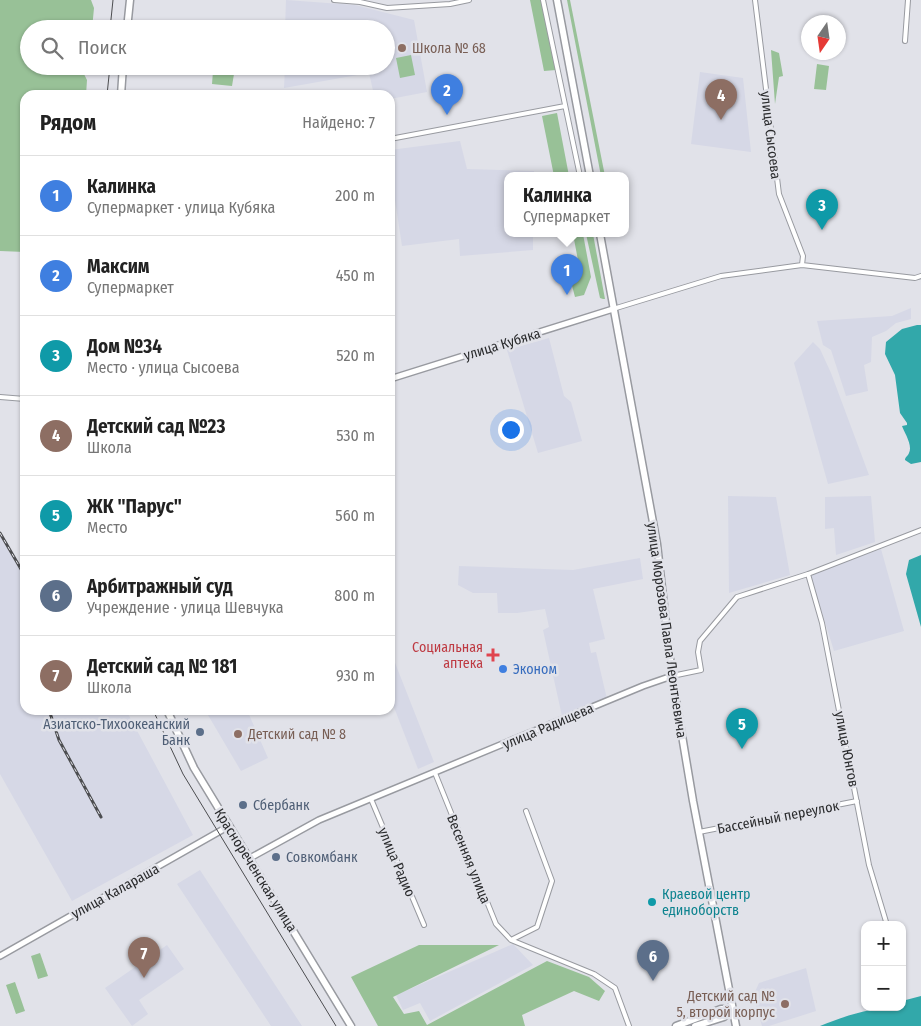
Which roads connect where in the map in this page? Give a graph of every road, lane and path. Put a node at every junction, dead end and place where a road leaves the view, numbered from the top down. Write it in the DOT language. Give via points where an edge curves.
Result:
graph roads {
  1 [pos="130,0"];
  2 [pos="334,0"];
  3 [pos="469,0"];
  4 [pos="543,0"];
  5 [pos="557,0"];
  6 [pos="755,0"];
  7 [pos="908,0"];
  8 [pos="128,20"];
  9 [pos="904,41"];
  10 [pos="122,75"];
  11 [pos="121,90"];
  12 [pos="565,106"];
  13 [pos="395,138"];
  14 [pos="579,172"];
  15 [pos="589,172"];
  16 [pos="601,237"];
  17 [pos="802,265"];
  18 [pos="921,276"];
  19 [pos="613,309"];
  20 [pos="395,376"];
  21 [pos="0,397"];
  22 [pos="20,399"];
  23 [pos="921,530"];
  24 [pos="808,574"];
  25 [pos="672,676"];
  26 [pos="169,715"];
  27 [pos="435,773"];
  28 [pos="371,799"];
  29 [pos="857,801"];
  30 [pos="526,811"];
  31 [pos="229,826"];
  32 [pos="699,832"];
  33 [pos="250,858"];
  34 [pos="886,921"];
  35 [pos="424,925"];
  36 [pos="511,940"];
  37 [pos="0,956"];
  38 [pos="733,1009"];
  39 [pos="352,1026"];
  40 [pos="629,1026"];
  41 [pos="676,1026"];
  42 [pos="695,1026"];
  43 [pos="736,1026"];
  1 -- 8 [label="main road"];
  2 -- 3 [label="street" via="387,8"];
  4 -- 12 [label="street"];
  5 -- 15 [label="main road"];
  6 -- 17 [label="street, улица Сысоева" via="779,194 803,256"];
  7 -- 9 [label="street"];
  10 -- 11 [label="main road"];
  12 -- 13 [label="street"];
  12 -- 14 [label="street"];
  16 -- 19 [label="main road, улица Морозова Павла Леонтьевича"];
  17 -- 18 [label="street" via="915,278"];
  17 -- 19 [label="street" via="721,276"];
  19 -- 20 [label="street, улица Кубяка"];
  19 -- 25 [label="main road, улица Морозова Павла Леонтьевича" via="657,544"];
  21 -- 22 [label="street"];
  23 -- 24 [label="street"];
  24 -- 25 [label="street, улица Радищева" via="737,597 700,641 701,670"];
  24 -- 29 [label="street, улица Юнгов" via="822,623"];
  25 -- 27 [label="street, улица Радищева"];
  25 -- 32 [label="main road, улица Морозова Павла Леонтьевича"];
  26 -- 31 [label="main road, Краснореченская улица" via="194,768"];
  27 -- 28 [label="street, улица Радищева"];
  27 -- 36 [label="street, Весенняя улица" via="496,924"];
  28 -- 33 [label="street, улица Радищева" via="319,820"];
  28 -- 35 [label="street, улица Радио"];
  29 -- 32 [label="street, Бассейный переулок"];
  29 -- 34 [label="street, улица Юнгов" via="869,865"];
  30 -- 36 [label="street" via="552,882 537,927"];
  31 -- 33 [label="main road, Краснореченская улица"];
  31 -- 37 [label="street, улица Калараша"];
  32 -- 38 [label="main road, улица Морозова Павла Леонтьевича"];
  33 -- 39 [label="main road, Краснореченская улица"];
  36 -- 40 [label="street" via="594,974 615,988"];
  38 -- 41 [label="main road" via="721,1009"];
  38 -- 42 [label="main road" via="724,1017"];
  38 -- 43 [label="main road, улица Морозова Павла Леонтьевича"];
}
